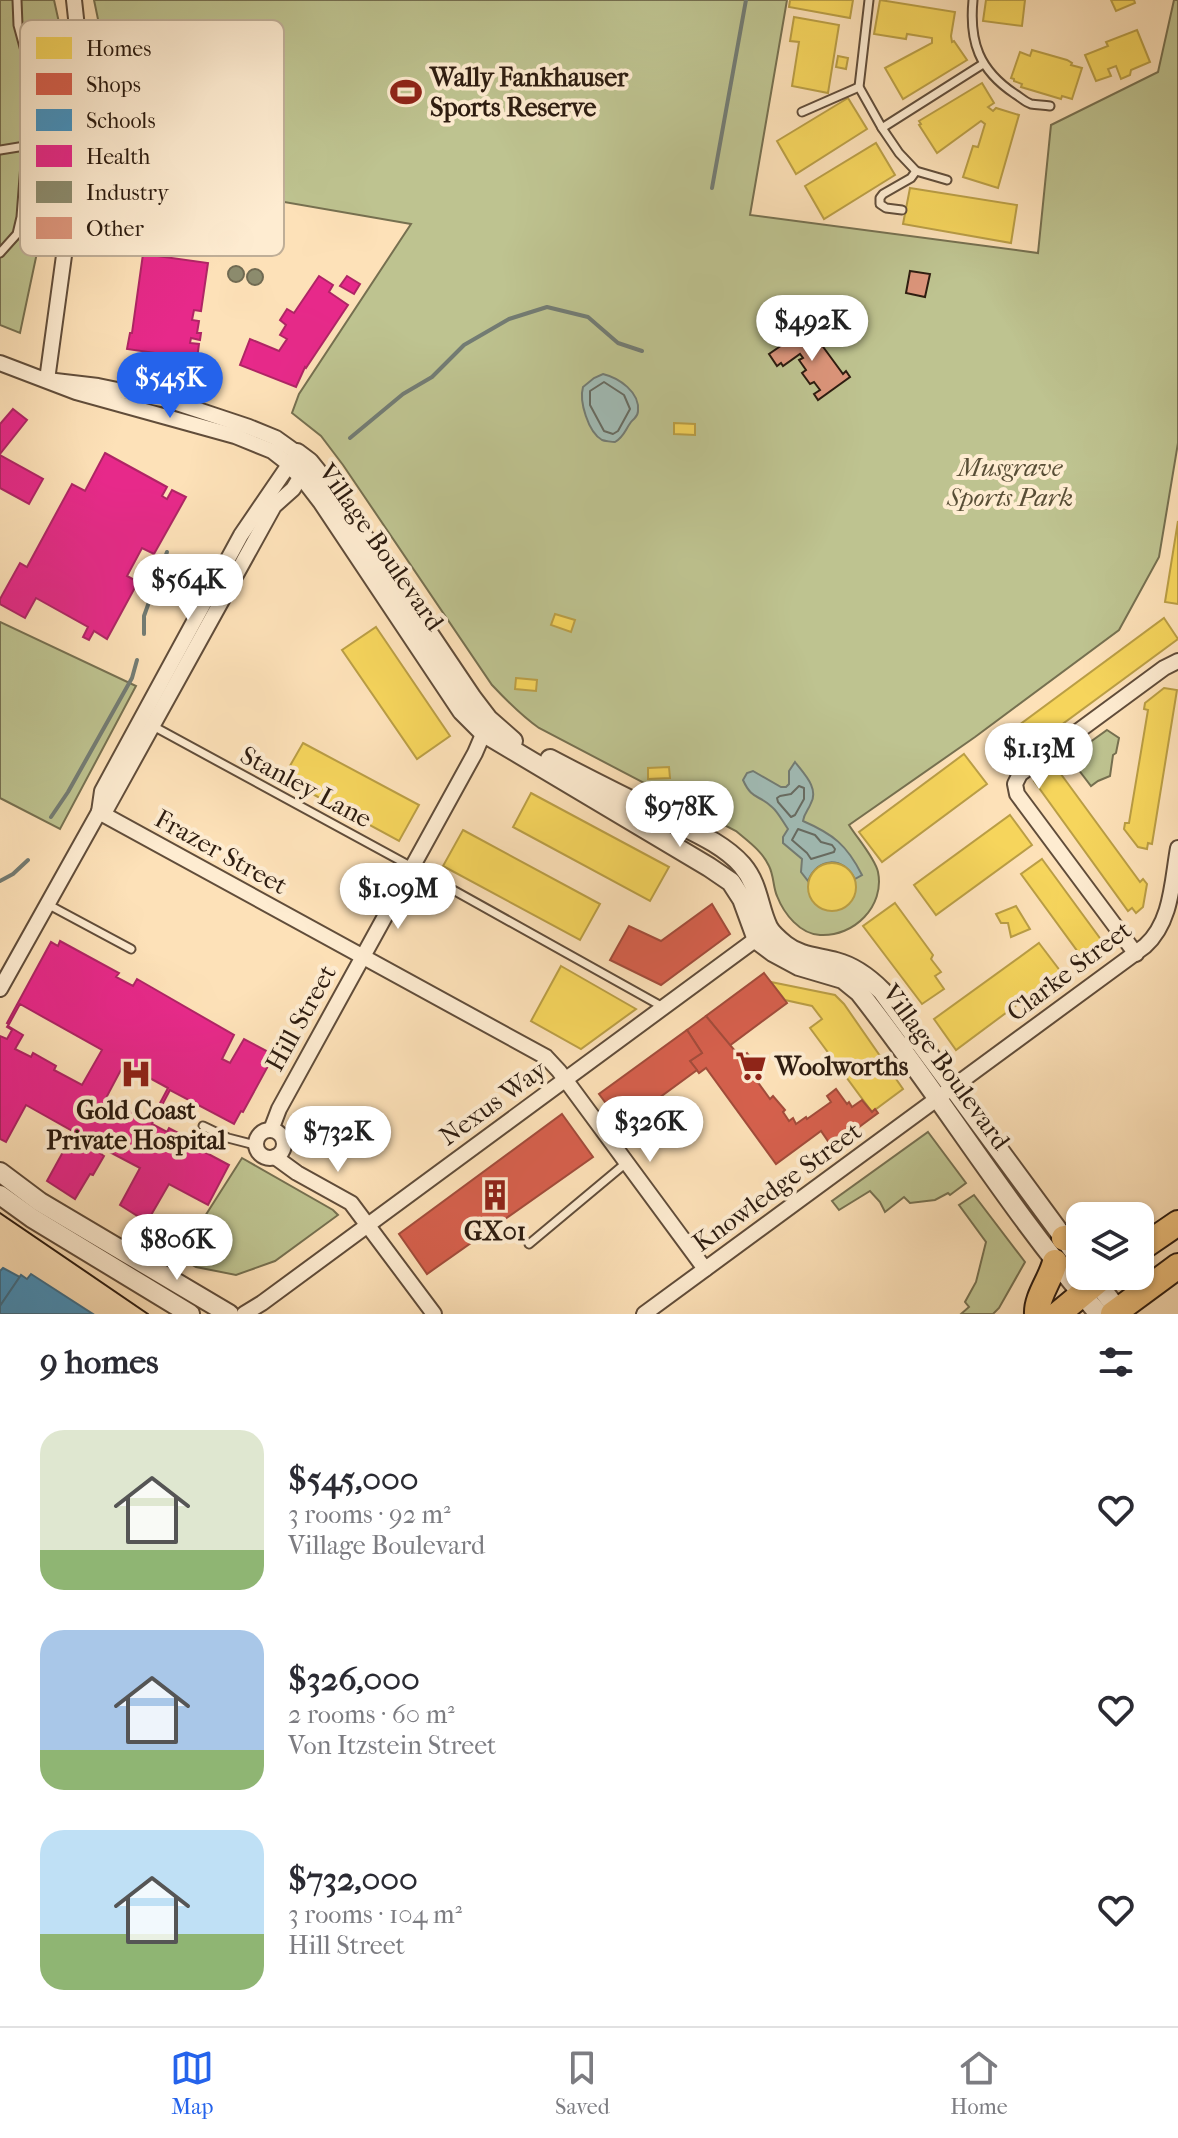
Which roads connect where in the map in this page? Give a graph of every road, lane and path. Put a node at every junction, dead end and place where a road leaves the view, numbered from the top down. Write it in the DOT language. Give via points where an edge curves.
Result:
graph roads {
  1 [pos="17,0"];
  2 [pos="74,0"];
  3 [pos="869,0"];
  4 [pos="973,0"];
  5 [pos="76,20"];
  6 [pos="20,32"];
  7 [pos="983,64"];
  8 [pos="859,87"];
  9 [pos="1050,106"];
  10 [pos="802,112"];
  11 [pos="882,128"];
  12 [pos="20,146"];
  13 [pos="0,150"];
  14 [pos="916,171"];
  15 [pos="947,180"];
  16 [pos="902,210"];
  17 [pos="20,221"];
  18 [pos="0,253"];
  19 [pos="64,256"];
  20 [pos="0,363"];
  21 [pos="47,380"];
  22 [pos="299,464"];
  23 [pos="1178,661"];
  24 [pos="146,723"];
  25 [pos="486,726"];
  26 [pos="99,812"];
  27 [pos="1178,848"];
  28 [pos="412,867"];
  29 [pos="49,905"];
  30 [pos="763,934"];
  31 [pos="131,949"];
  32 [pos="1136,954"];
  33 [pos="362,957"];
  34 [pos="4,974"];
  35 [pos="0,989"];
  36 [pos="663,1007"];
  37 [pos="565,1080"];
  38 [pos="946,1093"];
  39 [pos="203,1126"];
  40 [pos="271,1130"];
  41 [pos="255,1145"];
  42 [pos="275,1157"];
  43 [pos="626,1163"];
  44 [pos="0,1172"];
  45 [pos="0,1195"];
  46 [pos="368,1225"];
  47 [pos="1172,1227"];
  48 [pos="1066,1231"];
  49 [pos="1154,1239"];
  50 [pos="529,1244"];
  51 [pos="1055,1262"];
  52 [pos="1178,1266"];
  53 [pos="1066,1268"];
  54 [pos="705,1269"];
  55 [pos="1085,1290"];
  56 [pos="1098,1290"];
  57 [pos="1110,1313"];
  58 [pos="190,1314"];
  59 [pos="229,1314"];
  60 [pos="244,1314"];
  61 [pos="434,1314"];
  62 [pos="644,1314"];
  63 [pos="1037,1314"];
  64 [pos="1058,1314"];
  1 -- 6 [label="lane"];
  2 -- 5 [label="street"];
  3 -- 8 [label="lane"];
  4 -- 7 [label="lane" via="972,31"];
  7 -- 9 [label="lane" via="1022,99"];
  7 -- 11 [label="lane"];
  8 -- 10 [label="lane"];
  8 -- 11 [label="lane"];
  11 -- 14 [label="lane"];
  12 -- 13 [label="lane"];
  14 -- 15 [label="lane"];
  14 -- 16 [label="lane" via="880,198 886,208"];
  17 -- 18 [label="lane" via="17,234"];
  19 -- 21 [label="street"];
  20 -- 21 [label="street, Village Boulevard"];
  21 -- 22 [label="street, Village Boulevard" via="235,436"];
  22 -- 24 [label="street" via="293,489 274,506"];
  22 -- 25 [label="street, Village Boulevard" via="462,711"];
  23 -- 32 [label="street" via="1020,774 1015,784 1017,794"];
  24 -- 26 [label="street" via="102,791"];
  24 -- 28 [label="lane, Stanley Lane"];
  25 -- 28 [label="street, Hill Street"];
  25 -- 30 [label="street, Village Boulevard" via="731,882"];
  26 -- 29 [label="street"];
  26 -- 33 [label="street, Frazer Street"];
  27 -- 32 [label="street, Clarke Street" via="1166,915"];
  28 -- 33 [label="street, Hill Street"];
  28 -- 36 [label="lane, Stanley Lane"];
  29 -- 31 [label="lane"];
  29 -- 34 [label="street"];
  30 -- 36 [label="street, Nexus Way"];
  30 -- 38 [label="street, Village Boulevard" via="773,952 843,979 859,992"];
  32 -- 38 [label="street, Clarke Street"];
  33 -- 37 [label="street, Frazer Street" via="541,1054"];
  33 -- 40 [label="street, Hill Street"];
  34 -- 35 [label="street"];
  36 -- 37 [label="street, Nexus Way"];
  37 -- 43 [label="street, Frazer Street"];
  37 -- 46 [label="street, Nexus Way"];
  38 -- 48 [label="street, Village Boulevard"];
  38 -- 51 [label="street, Village Boulevard"];
  38 -- 54 [label="street, Knowledge Street"];
  39 -- 41 [label="lane"];
  40 -- 41 [label="street" via="261,1133"];
  40 -- 42 [label="street" via="284,1143"];
  41 -- 42 [label="street" via="265,1158"];
  42 -- 46 [label="street" via="347,1200"];
  43 -- 50 [label="lane"];
  43 -- 54 [label="street, Frazer Street"];
  44 -- 59 [label="street" via="40,1202"];
  45 -- 58 [label="street"];
  46 -- 60 [label="street, Nexus Way"];
  46 -- 61 [label="street"];
  47 -- 49 [label="highway"];
  51 -- 53 [label="street, Village Boulevard"];
  51 -- 63 [label="highway"];
  52 -- 57 [label="highway"];
  54 -- 62 [label="street, Knowledge Street"];
  55 -- 64 [label="highway"];
  56 -- 57 [label="street, Village Boulevard"];
}
